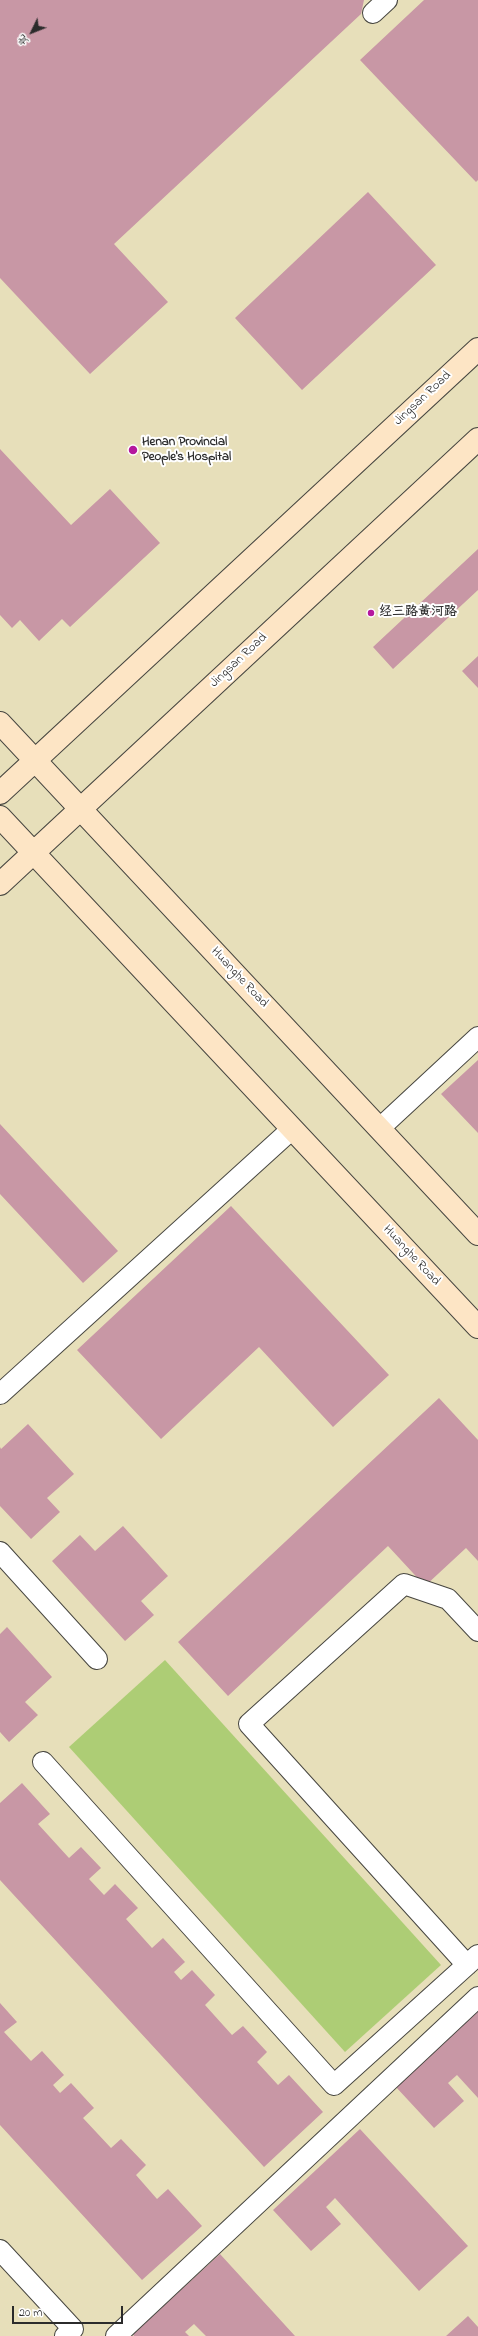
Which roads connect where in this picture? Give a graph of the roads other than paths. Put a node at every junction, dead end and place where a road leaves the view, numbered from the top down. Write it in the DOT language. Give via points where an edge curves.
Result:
graph roads {
  1 [pos="478,349"];
  2 [pos="478,439"];
  3 [pos="0,723"];
  4 [pos="35,761"];
  5 [pos="0,794"];
  6 [pos="80,809"];
  7 [pos="0,817"];
  8 [pos="33,853"];
  9 [pos="0,884"];
  10 [pos="478,1037"];
  11 [pos="380,1128"];
  12 [pos="292,1129"];
  13 [pos="478,1234"];
  14 [pos="478,1327"];
  15 [pos="0,1394"];
  16 [pos="0,1552"];
  17 [pos="478,1631"];
  18 [pos="97,1659"];
  19 [pos="43,1762"];
  20 [pos="473,1960"];
  21 [pos="478,1997"];
  22 [pos="0,2250"];
  23 [pos="65,2336"];
  24 [pos="116,2336"];
  1 -- 4 [label="main road, Jingsan Road"];
  2 -- 6 [label="main road, Jingsan Road"];
  3 -- 4 [label="main road, Huanghe Road"];
  4 -- 5 [label="main road, Jingsan Road"];
  4 -- 6 [label="main road, Huanghe Road"];
  6 -- 8 [label="main road, Jingsan Road"];
  6 -- 11 [label="main road, Huanghe Road"];
  7 -- 8 [label="main road, Huanghe Road"];
  8 -- 9 [label="main road, Jingsan Road"];
  8 -- 12 [label="main road, Huanghe Road"];
  10 -- 11 [label="lane"];
  11 -- 13 [label="main road, Huanghe Road"];
  12 -- 14 [label="main road, Huanghe Road"];
  12 -- 15 [label="lane"];
  16 -- 18 [label="lane"];
  17 -- 20 [label="lane" via="448,1599 404,1584 249,1724"];
  19 -- 20 [label="lane" via="334,2085"];
  21 -- 24 [label="lane"];
  22 -- 23 [label="lane" via="73,2329"];
}
